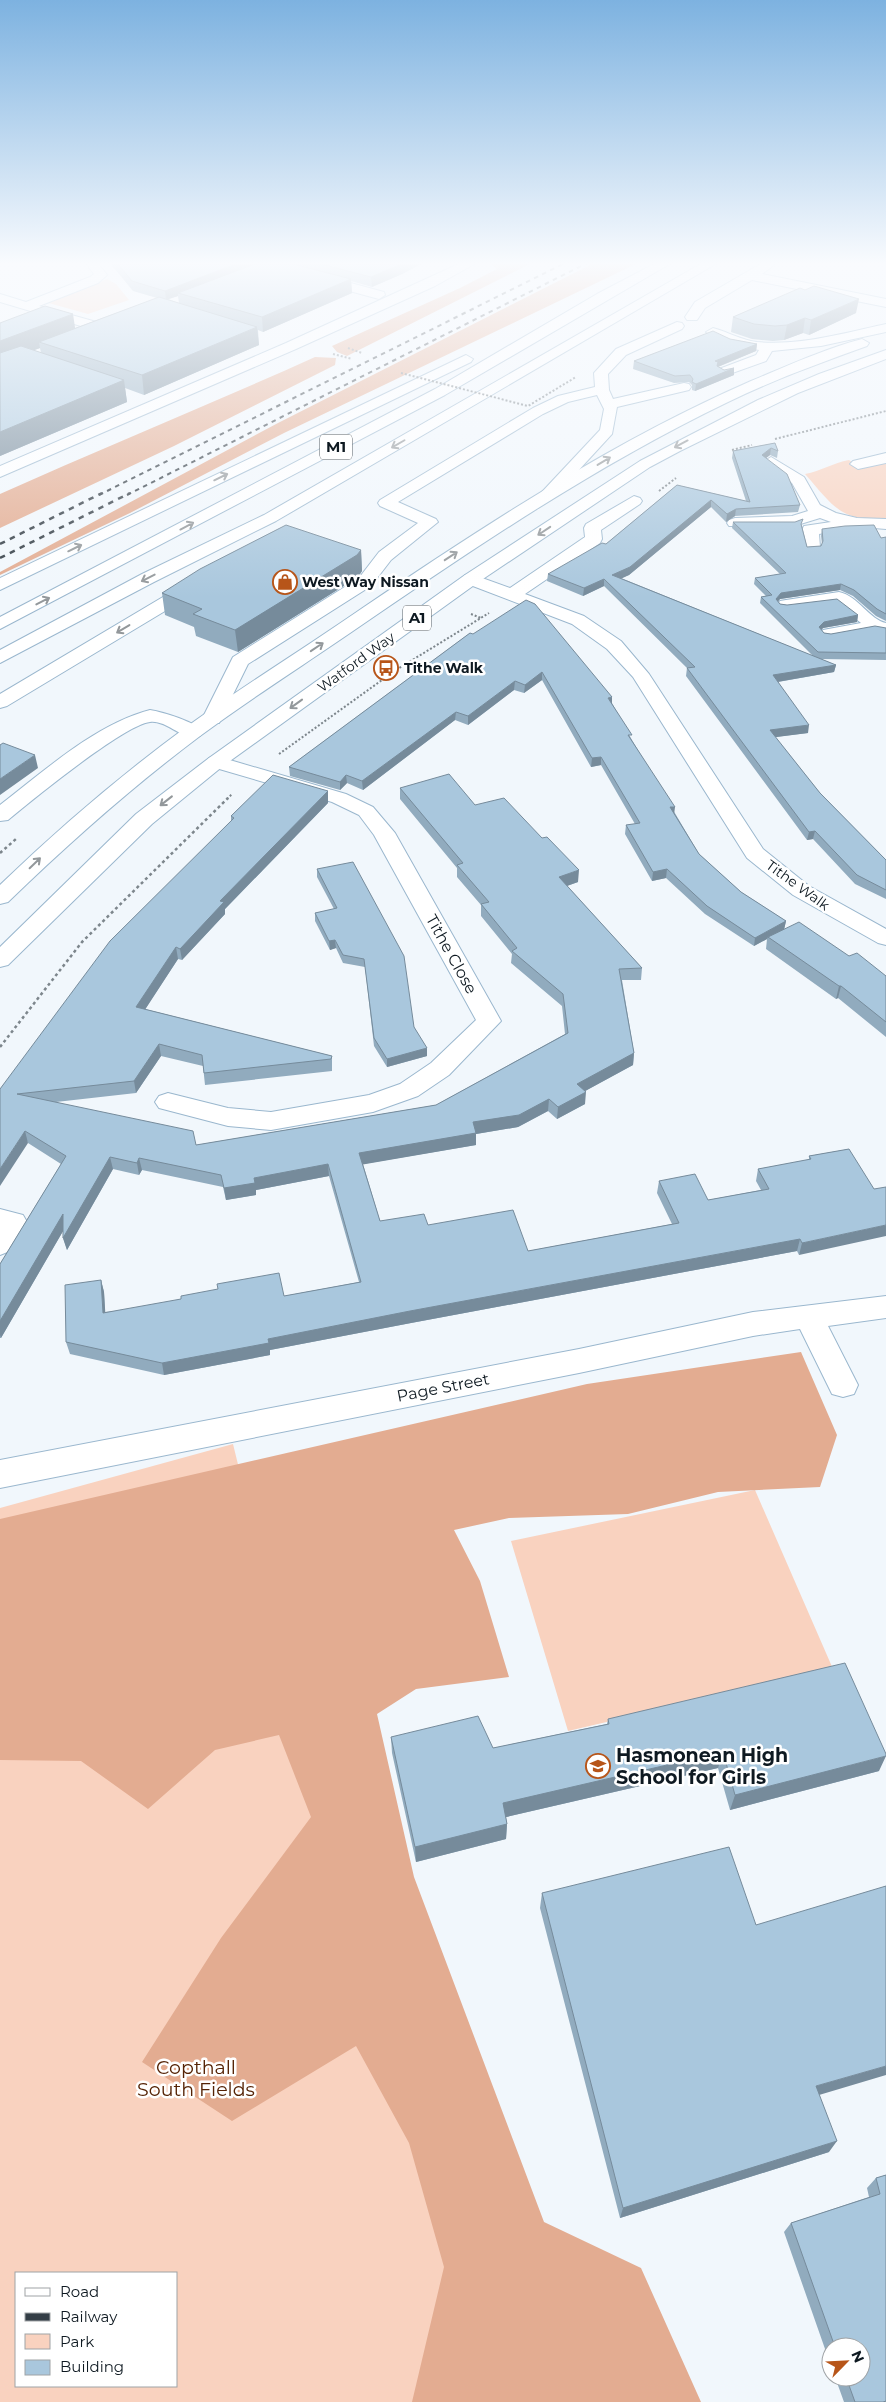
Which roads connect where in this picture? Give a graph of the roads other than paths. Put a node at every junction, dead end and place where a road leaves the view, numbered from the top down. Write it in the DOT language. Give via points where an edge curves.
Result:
graph roads {
  1 [pos="224,374"];
  2 [pos="433,374"];
  3 [pos="471,374"];
  4 [pos="519,374"];
  5 [pos="601,374"];
  6 [pos="781,374"];
  7 [pos="833,374"];
  8 [pos="684,387"];
  9 [pos="602,390"];
  10 [pos="135,398"];
  11 [pos="153,404"];
  12 [pos="609,404"];
  13 [pos="886,458"];
  14 [pos="771,462"];
  15 [pos="858,464"];
  16 [pos="0,472"];
  17 [pos="548,494"];
  18 [pos="634,501"];
  19 [pos="821,512"];
  20 [pos="270,518"];
  21 [pos="735,523"];
  22 [pos="857,523"];
  23 [pos="886,524"];
  24 [pos="812,547"];
  25 [pos="222,560"];
  26 [pos="208,571"];
  27 [pos="471,579"];
  28 [pos="0,585"];
  29 [pos="511,593"];
  30 [pos="786,604"];
  31 [pos="0,624"];
  32 [pos="880,627"];
  33 [pos="829,634"];
  34 [pos="0,657"];
  35 [pos="0,702"];
  36 [pos="212,719"];
  37 [pos="193,732"];
  38 [pos="216,762"];
  39 [pos="0,815"];
  40 [pos="0,897"];
  41 [pos="886,938"];
  42 [pos="0,960"];
  43 [pos="168,1102"];
  44 [pos="0,1219"];
  45 [pos="0,1244"];
  46 [pos="886,1307"];
  47 [pos="808,1316"];
  48 [pos="843,1385"];
  49 [pos="0,1474"];
  1 -- 11 [label="main road"];
  28 -- 2 [label="main road, M1, one-way"];
  31 -- 3 [label="main road, M1, one-way"];
  4 -- 20 [label="main road, M1, one-way"];
  5 -- 9 [label="main road"];
  17 -- 6 [label="main road, A1, one-way" via="646,436 708,404"];
  7 -- 27 [label="main road, Watford Way / A1, one-way" via="733,416 645,464"];
  8 -- 12 [label="main road"];
  9 -- 12 [label="main road"];
  9 -- 36 [label="main road" via="563,399 538,411 386,503 430,522 385,556 365,582 240,661"];
  10 -- 11 [label="main road"];
  11 -- 16 [label="main road"];
  12 -- 17 [label="main road" via="607,431"];
  13 -- 15 [label="main road"];
  14 -- 19 [label="main road" via="798,480 814,508"];
  36 -- 17 [label="main road, A1, one-way" via="424,574"];
  18 -- 29 [label="main road" via="592,528 594,538"];
  19 -- 21 [label="main road" via="794,521"];
  19 -- 22 [label="main road"];
  20 -- 25 [label="main road, M1"];
  20 -- 34 [label="main road, M1, one-way"];
  22 -- 23 [label="main road"];
  22 -- 24 [label="main road" via="810,530"];
  26 -- 35 [label="main road, one-way" via="179,595"];
  27 -- 29 [label="main road, Tithe Walk"];
  27 -- 38 [label="main road, Watford Way / A1, one-way"];
  29 -- 41 [label="main road, Tithe Walk" via="578,620 614,645 640,674 755,853 774,872 819,903"];
  30 -- 32 [label="main road" via="839,597"];
  32 -- 33 [label="main road"];
  36 -- 37 [label="main road, A1"];
  37 -- 39 [label="main road" via="150,715 136,719 63,766"];
  40 -- 37 [label="main road, A1, one-way" via="41,857"];
  38 -- 42 [label="main road, Watford Way / A1, one-way" via="144,819"];
  38 -- 43 [label="main road, Tithe Close" via="339,798 366,811 384,834 489,1021 440,1069 410,1090 373,1103 271,1120 228,1117"];
  44 -- 45 [label="main road" via="13,1222"];
  46 -- 47 [label="main road, Page Street"];
  47 -- 48 [label="main road"];
  47 -- 49 [label="main road, Page Street" via="754,1324"];
}
